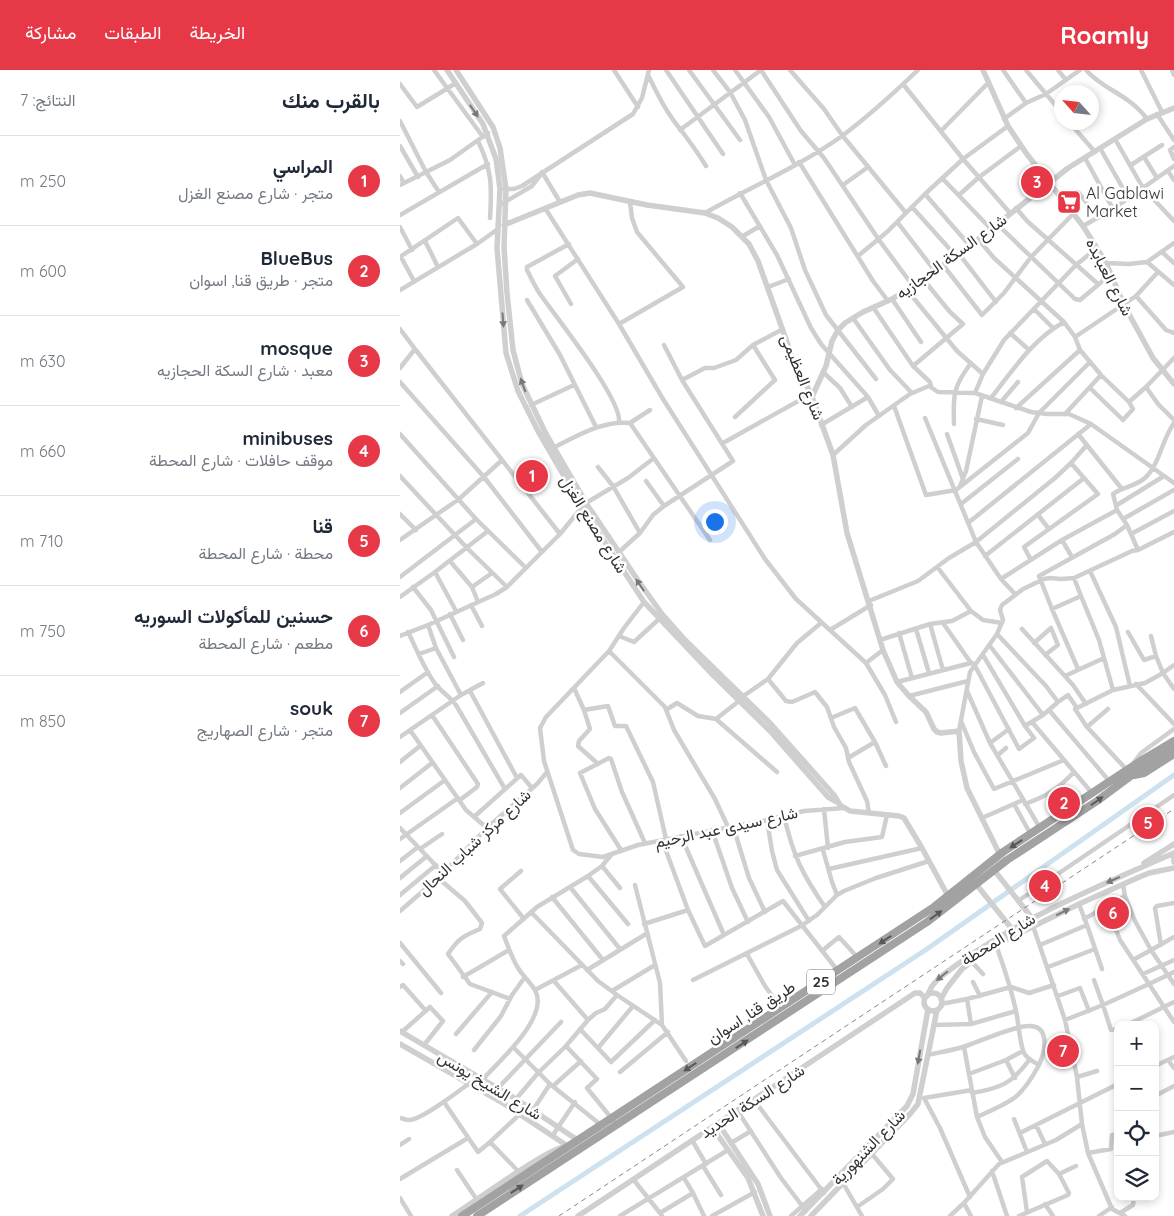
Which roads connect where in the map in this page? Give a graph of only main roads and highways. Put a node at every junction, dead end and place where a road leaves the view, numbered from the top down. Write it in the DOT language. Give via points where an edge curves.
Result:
graph roads {
  1 [pos="1174,734"];
  2 [pos="1174,741"];
  3 [pos="1174,747"];
  4 [pos="1174,754"];
  5 [pos="1148,756"];
  6 [pos="1130,771"];
  7 [pos="631,1110"];
  8 [pos="616,1120"];
  9 [pos="462,1216"];
  10 [pos="477,1216"];
  1 -- 5 [label="highway"];
  2 -- 5 [label="highway, طريق قنا, اسوان / 25"];
  3 -- 6 [label="highway, طريق قنا, اسوان / 25"];
  4 -- 6 [label="highway" via="1144,773"];
  5 -- 6 [label="highway, طريق قنا, اسوان / 25"];
  6 -- 7 [label="highway, طريق قنا, اسوان / 25, one-way" via="1000,855 948,896"];
  7 -- 6 [label="highway, طريق قنا, اسوان / 25, one-way" via="927,922 994,870 1097,801"];
  7 -- 8 [label="highway, طريق قنا, اسوان / 25"];
  8 -- 9 [label="highway, طريق قنا, اسوان / 25" via="602,1125"];
  10 -- 8 [label="highway, طريق قنا, اسوان / 25, one-way"];
}
